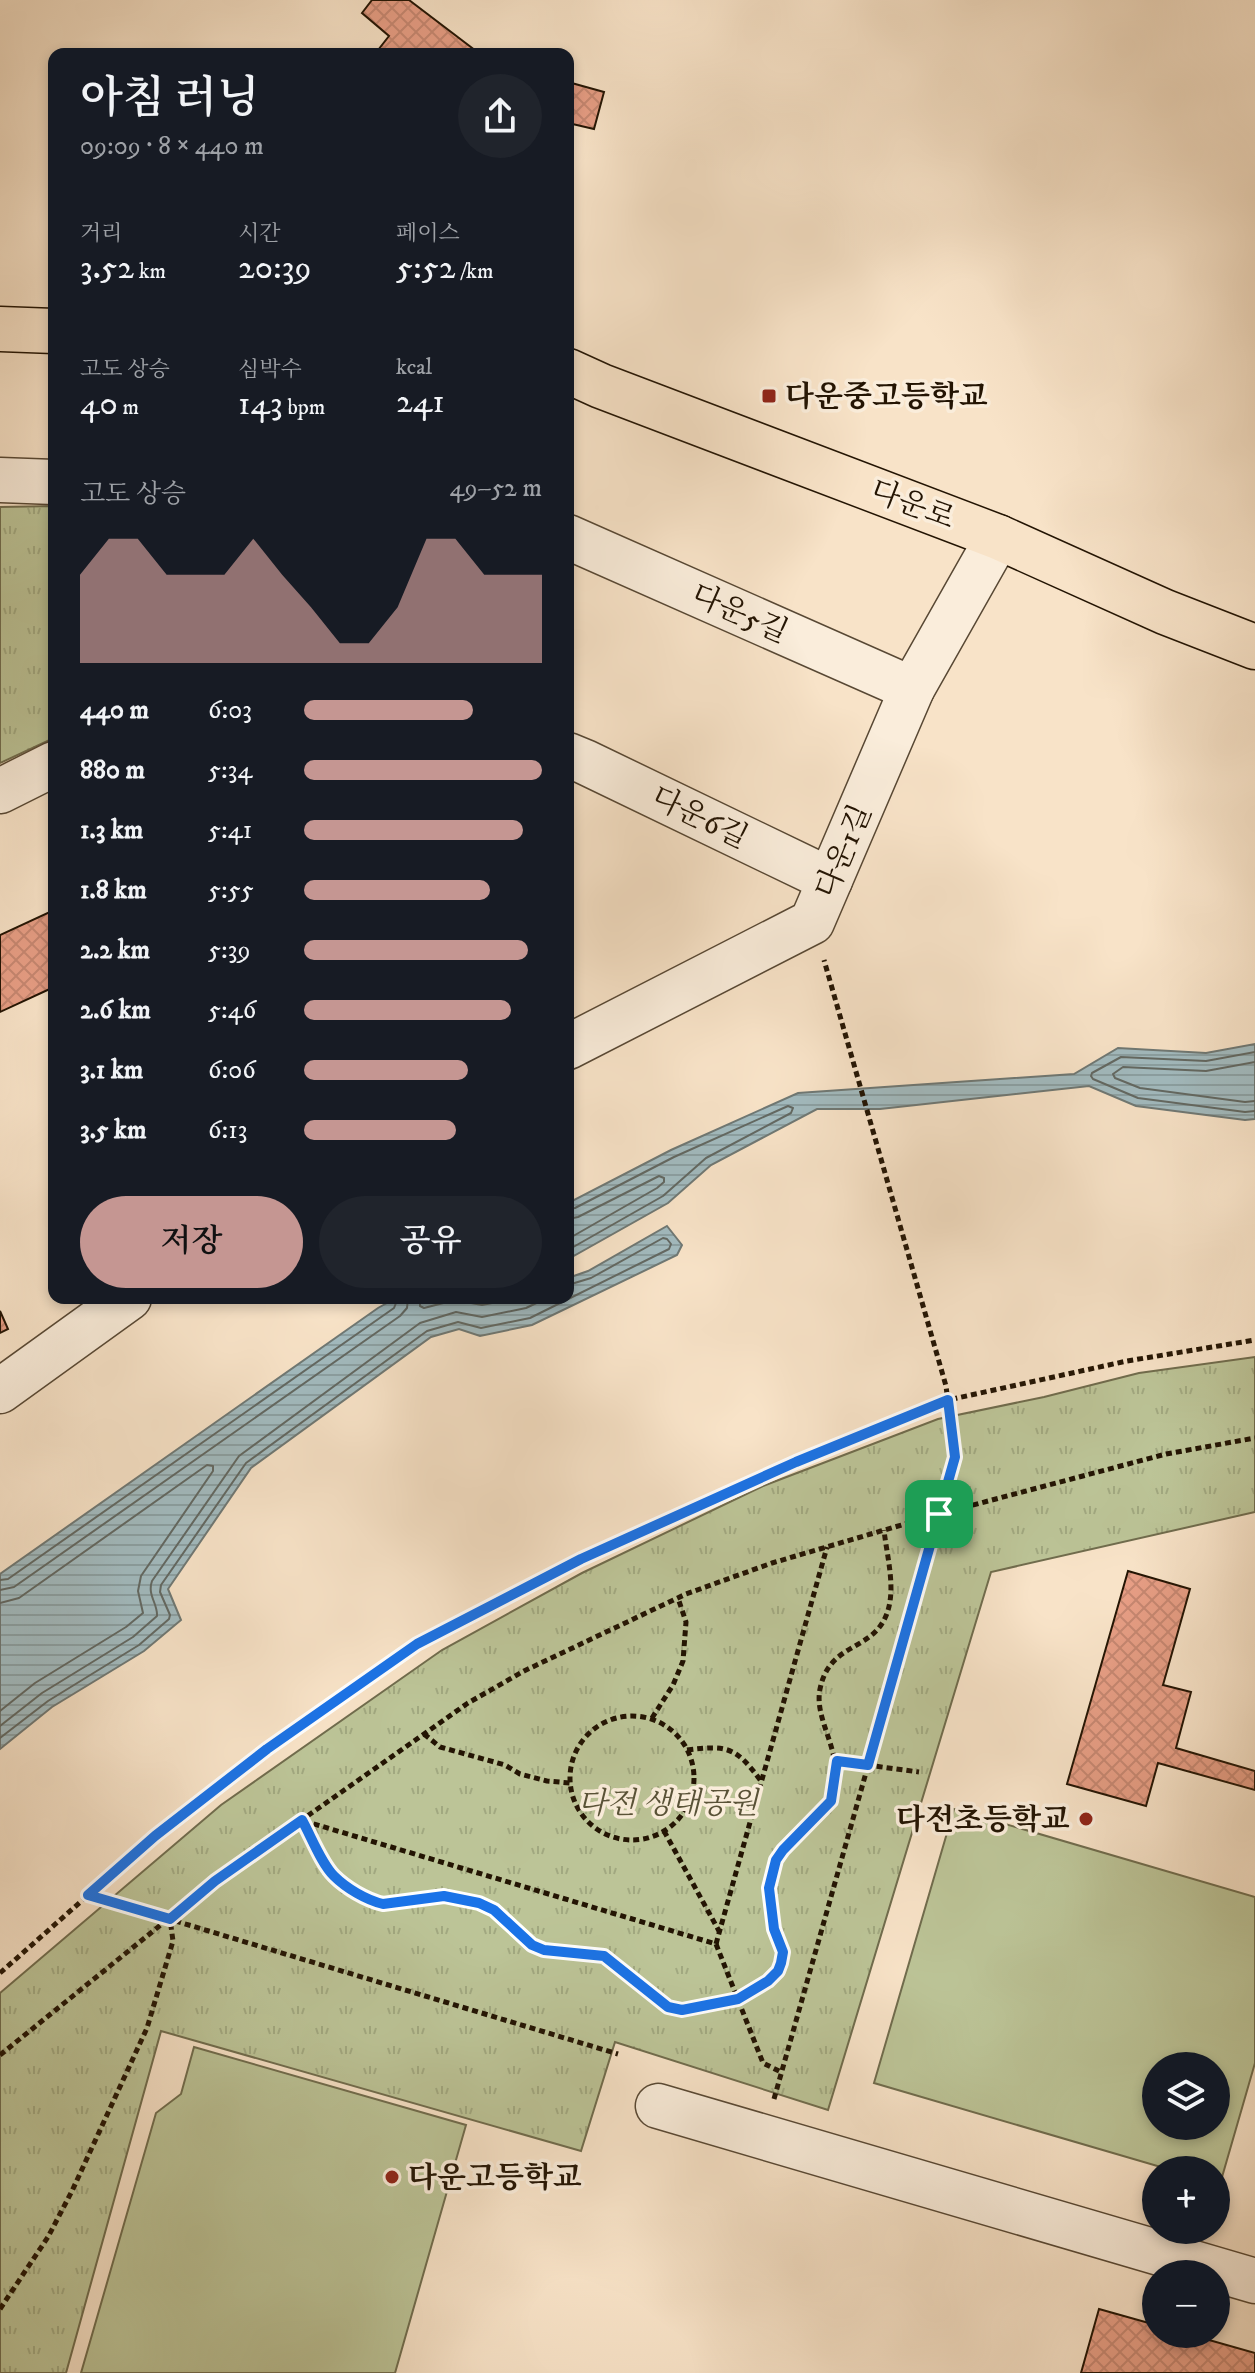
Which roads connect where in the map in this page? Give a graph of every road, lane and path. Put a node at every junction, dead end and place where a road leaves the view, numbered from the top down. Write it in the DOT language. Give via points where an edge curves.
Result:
graph roads {
  1 [pos="0,329"];
  2 [pos="48,331"];
  3 [pos="574,379"];
  4 [pos="0,480"];
  5 [pos="48,482"];
  6 [pos="998,537"];
  7 [pos="574,540"];
  8 [pos="1255,647"];
  9 [pos="912,689"];
  10 [pos="574,757"];
  11 [pos="48,767"];
  12 [pos="0,791"];
  13 [pos="830,880"];
  14 [pos="830,978"];
  15 [pos="574,1044"];
  16 [pos="121,1304"];
  17 [pos="1255,1340"];
  18 [pos="0,1391"];
  19 [pos="948,1400"];
  20 [pos="1255,1438"];
  21 [pos="939,1514"];
  22 [pos="884,1530"];
  23 [pos="827,1546"];
  24 [pos="678,1598"];
  25 [pos="652,1718"];
  26 [pos="424,1734"];
  27 [pos="687,1750"];
  28 [pos="837,1761"];
  29 [pos="868,1765"];
  30 [pos="919,1772"];
  31 [pos="761,1781"];
  32 [pos="570,1783"];
  33 [pos="302,1820"];
  34 [pos="664,1831"];
  35 [pos="88,1895"];
  36 [pos="170,1919"];
  37 [pos="719,1931"];
  38 [pos="716,1944"];
  39 [pos="0,1973"];
  40 [pos="738,1999"];
  41 [pos="618,2054"];
  42 [pos="0,2055"];
  43 [pos="781,2072"];
  44 [pos="774,2100"];
  45 [pos="658,2106"];
  46 [pos="1255,2281"];
  47 [pos="0,2309"];
  1 -- 2 [label="main road"];
  3 -- 6 [label="main road, 다운로"];
  4 -- 5 [label="street"];
  6 -- 8 [label="main road, 다운로"];
  6 -- 9 [label="street, 다운1길"];
  7 -- 9 [label="street, 다운5길"];
  9 -- 13 [label="street, 다운1길"];
  10 -- 13 [label="street, 다운6길"];
  11 -- 12 [label="street"];
  13 -- 15 [label="street, 다운1길" via="812,922"];
  14 -- 19 [label="path"];
  16 -- 18 [label="street"];
  17 -- 19 [label="path"];
  19 -- 21 [label="path" via="955,1457"];
  19 -- 35 [label="path" via="581,1559 417,1644 267,1749"];
  20 -- 21 [label="path" via="1166,1454"];
  21 -- 22 [label="path"];
  21 -- 29 [label="path"];
  22 -- 23 [label="path"];
  22 -- 28 [label="path" via="890,1581 885,1619 876,1631 838,1655 819,1692"];
  23 -- 24 [label="path"];
  23 -- 31 [label="path"];
  24 -- 25 [label="path" via="686,1622 683,1661"];
  24 -- 26 [label="path" via="524,1671"];
  25 -- 27 [label="path" via="671,1729"];
  25 -- 32 [label="path" via="614,1718 597,1727 573,1759"];
  26 -- 32 [label="path" via="440,1747 520,1774"];
  26 -- 33 [label="path"];
  27 -- 31 [label="path" via="731,1750"];
  27 -- 34 [label="path" via="694,1786 676,1824"];
  28 -- 29 [label="path"];
  28 -- 40 [label="path" via="831,1801 776,1860 769,1888 783,1952 778,1971"];
  29 -- 30 [label="path"];
  29 -- 43 [label="path"];
  31 -- 37 [label="path"];
  32 -- 34 [label="path" via="583,1816 597,1830 637,1841"];
  33 -- 36 [label="path"];
  33 -- 38 [label="path"];
  33 -- 40 [label="path" via="334,1876 375,1902 444,1896 479,1903 532,1945 604,1956 668,2007 682,2010"];
  34 -- 37 [label="path"];
  35 -- 36 [label="path"];
  35 -- 39 [label="path"];
  36 -- 41 [label="path"];
  36 -- 42 [label="path"];
  36 -- 47 [label="path" via="173,1941 147,2028 48,2237"];
  37 -- 38 [label="path"];
  38 -- 40 [label="path"];
  40 -- 43 [label="path" via="763,2063"];
  43 -- 44 [label="path"];
  45 -- 46 [label="street"];
}
